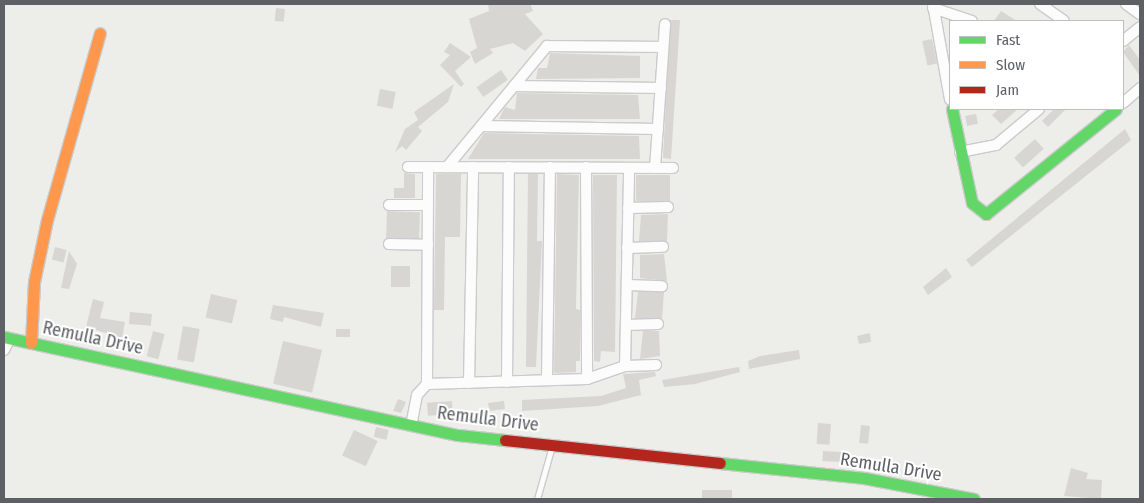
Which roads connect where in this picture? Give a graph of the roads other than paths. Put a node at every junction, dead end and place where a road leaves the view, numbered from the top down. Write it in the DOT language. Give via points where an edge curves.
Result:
graph roads {
  1 [pos="1040,4"];
  2 [pos="1126,4"];
  3 [pos="933,6"];
  4 [pos="1140,14"];
  5 [pos="969,20"];
  6 [pos="1063,20"];
  7 [pos="665,24"];
  8 [pos="1140,26"];
  9 [pos="100,33"];
  10 [pos="1124,40"];
  11 [pos="663,47"];
  12 [pos="514,86"];
  13 [pos="661,88"];
  14 [pos="1140,88"];
  15 [pos="949,94"];
  16 [pos="1124,102"];
  17 [pos="952,110"];
  18 [pos="1038,110"];
  19 [pos="1115,110"];
  20 [pos="481,126"];
  21 [pos="658,129"];
  22 [pos="960,152"];
  23 [pos="408,167"];
  24 [pos="428,167"];
  25 [pos="447,167"];
  26 [pos="473,167"];
  27 [pos="509,167"];
  28 [pos="550,168"];
  29 [pos="586,168"];
  30 [pos="629,168"];
  31 [pos="655,168"];
  32 [pos="673,168"];
  33 [pos="389,205"];
  34 [pos="428,205"];
  35 [pos="668,207"];
  36 [pos="628,208"];
  37 [pos="389,244"];
  38 [pos="428,245"];
  39 [pos="663,247"];
  40 [pos="627,248"];
  41 [pos="627,284"];
  42 [pos="662,286"];
  43 [pos="658,324"];
  44 [pos="626,325"];
  45 [pos="7,338"];
  46 [pos="31,342"];
  47 [pos="4,350"];
  48 [pos="656,365"];
  49 [pos="625,366"];
  50 [pos="587,379"];
  51 [pos="547,380"];
  52 [pos="508,382"];
  53 [pos="469,383"];
  54 [pos="427,384"];
  55 [pos="411,426"];
  56 [pos="553,445"];
  57 [pos="536,499"];
  58 [pos="974,499"];
  1 -- 6 [label="street"];
  2 -- 4 [label="street"];
  3 -- 5 [label="street"];
  3 -- 15 [label="street"];
  7 -- 11 [label="street"];
  8 -- 10 [label="street"];
  9 -- 46 [label="main road" via="47,220 34,282"];
  11 -- 12 [label="street" via="547,46"];
  11 -- 13 [label="street"];
  12 -- 13 [label="street"];
  12 -- 20 [label="street"];
  13 -- 21 [label="street"];
  14 -- 16 [label="street"];
  17 -- 22 [label="main road"];
  18 -- 22 [label="street" via="996,145"];
  19 -- 22 [label="main road" via="993,212 981,213 972,203"];
  20 -- 21 [label="street"];
  20 -- 25 [label="street"];
  21 -- 31 [label="street"];
  23 -- 24 [label="street"];
  24 -- 25 [label="street"];
  24 -- 34 [label="street"];
  25 -- 26 [label="street"];
  26 -- 27 [label="street"];
  26 -- 53 [label="street"];
  27 -- 28 [label="street"];
  27 -- 52 [label="street"];
  28 -- 29 [label="street"];
  28 -- 51 [label="street"];
  29 -- 30 [label="street"];
  29 -- 50 [label="street"];
  30 -- 31 [label="street"];
  30 -- 36 [label="street"];
  31 -- 32 [label="street"];
  33 -- 34 [label="street"];
  34 -- 38 [label="street"];
  35 -- 36 [label="street"];
  36 -- 40 [label="street"];
  37 -- 38 [label="street"];
  38 -- 54 [label="street"];
  39 -- 40 [label="street"];
  40 -- 41 [label="street"];
  41 -- 42 [label="street"];
  41 -- 44 [label="street"];
  43 -- 44 [label="street"];
  44 -- 49 [label="street"];
  45 -- 46 [label="main road, Remulla Drive"];
  45 -- 47 [label="street"];
  46 -- 55 [label="main road, Remulla Drive"];
  48 -- 49 [label="street"];
  49 -- 50 [label="street"];
  50 -- 51 [label="street"];
  51 -- 52 [label="street"];
  52 -- 53 [label="street"];
  53 -- 54 [label="street"];
  54 -- 55 [label="street" via="417,395"];
  55 -- 56 [label="main road, Remulla Drive"];
  56 -- 57 [label="lane"];
  56 -- 58 [label="main road, Remulla Drive" via="864,478"];
}
